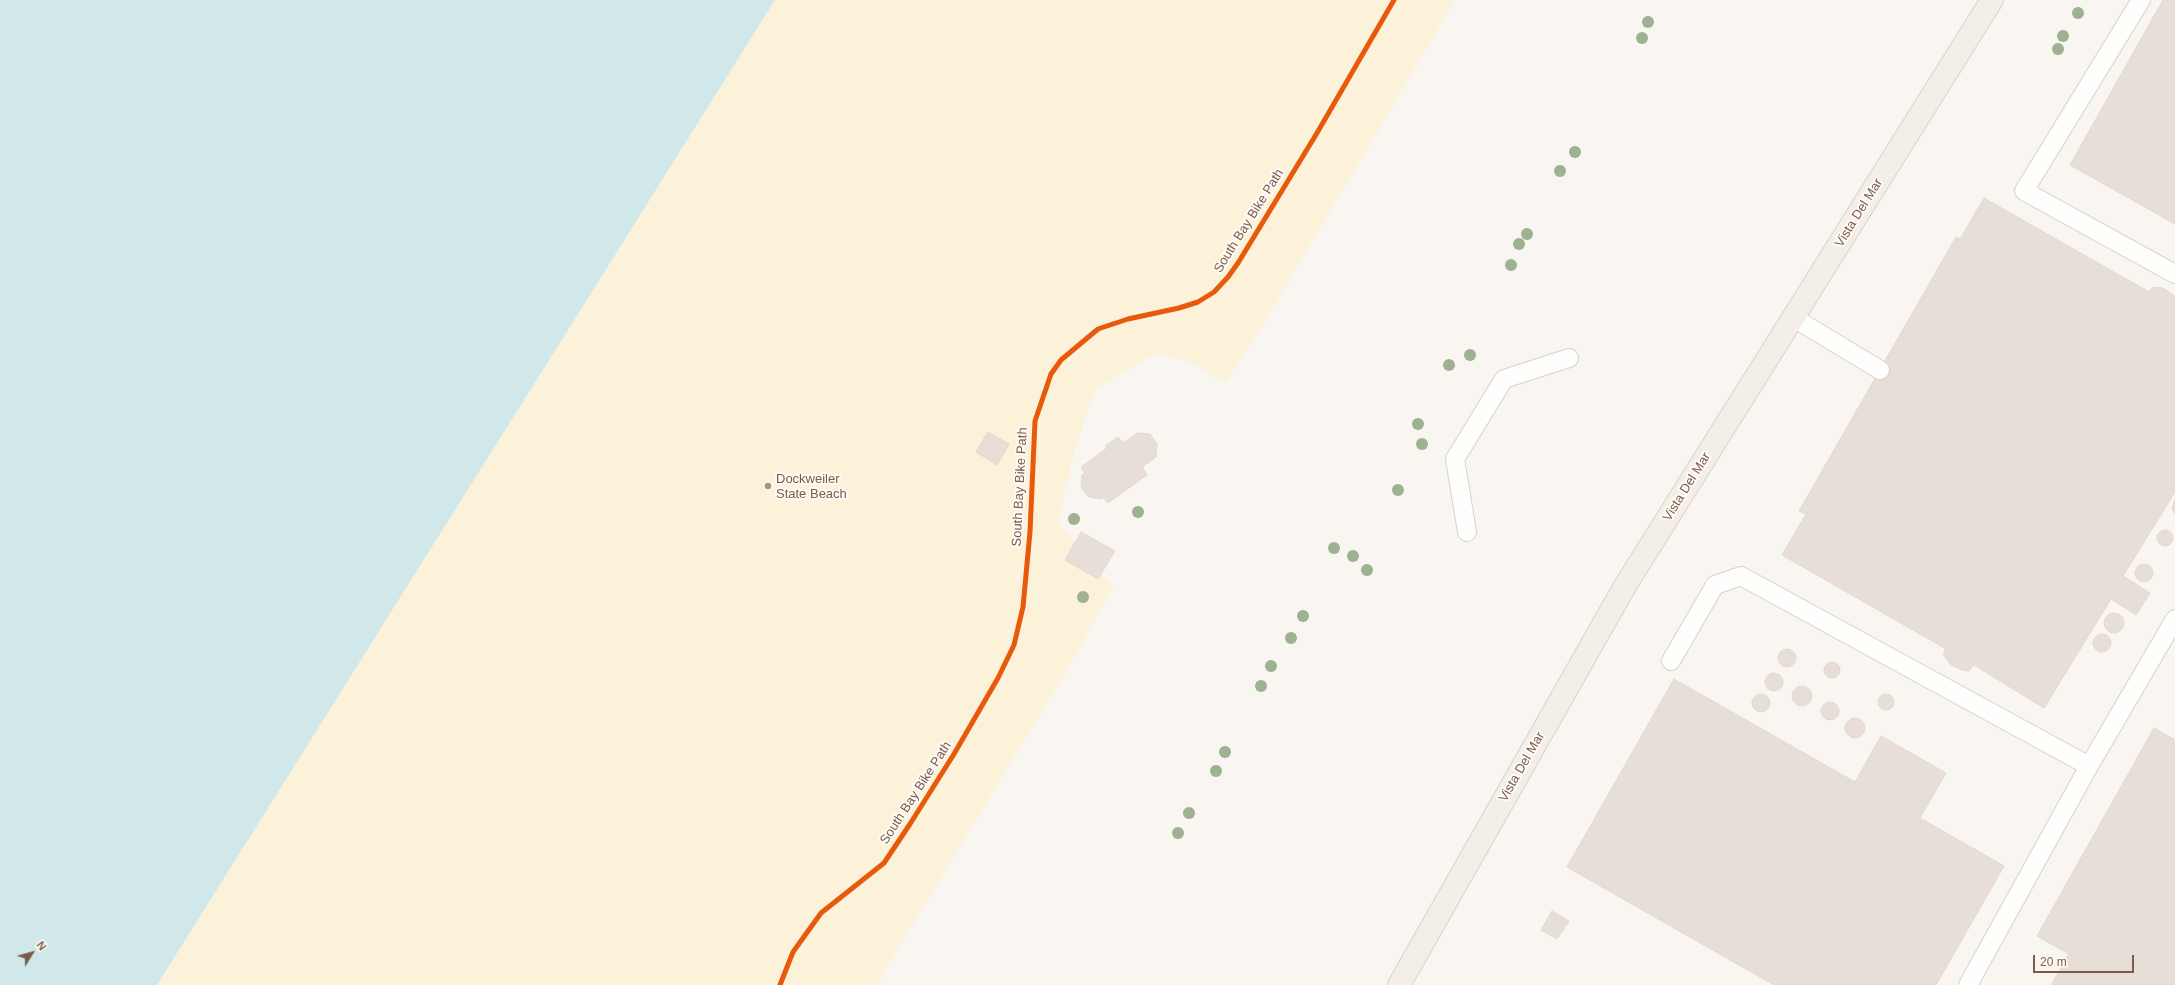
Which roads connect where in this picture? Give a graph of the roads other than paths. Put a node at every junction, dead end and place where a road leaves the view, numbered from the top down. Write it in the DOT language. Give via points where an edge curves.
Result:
graph roads {
  1 [pos="1992,0"];
  2 [pos="2141,0"];
  3 [pos="2175,274"];
  4 [pos="1794,318"];
  5 [pos="1569,358"];
  6 [pos="1880,370"];
  7 [pos="1467,532"];
  8 [pos="2175,619"];
  9 [pos="1671,661"];
  10 [pos="2089,766"];
  11 [pos="1398,985"];
  12 [pos="1968,985"];
  1 -- 4 [label="main road, Vista Del Mar"];
  2 -- 3 [label="lane" via="2024,191"];
  4 -- 6 [label="lane"];
  4 -- 11 [label="main road, Vista Del Mar" via="1625,586"];
  5 -- 7 [label="lane" via="1504,379 1455,459"];
  8 -- 10 [label="lane"];
  9 -- 10 [label="lane" via="1715,585 1741,576"];
  10 -- 12 [label="lane"];
}
